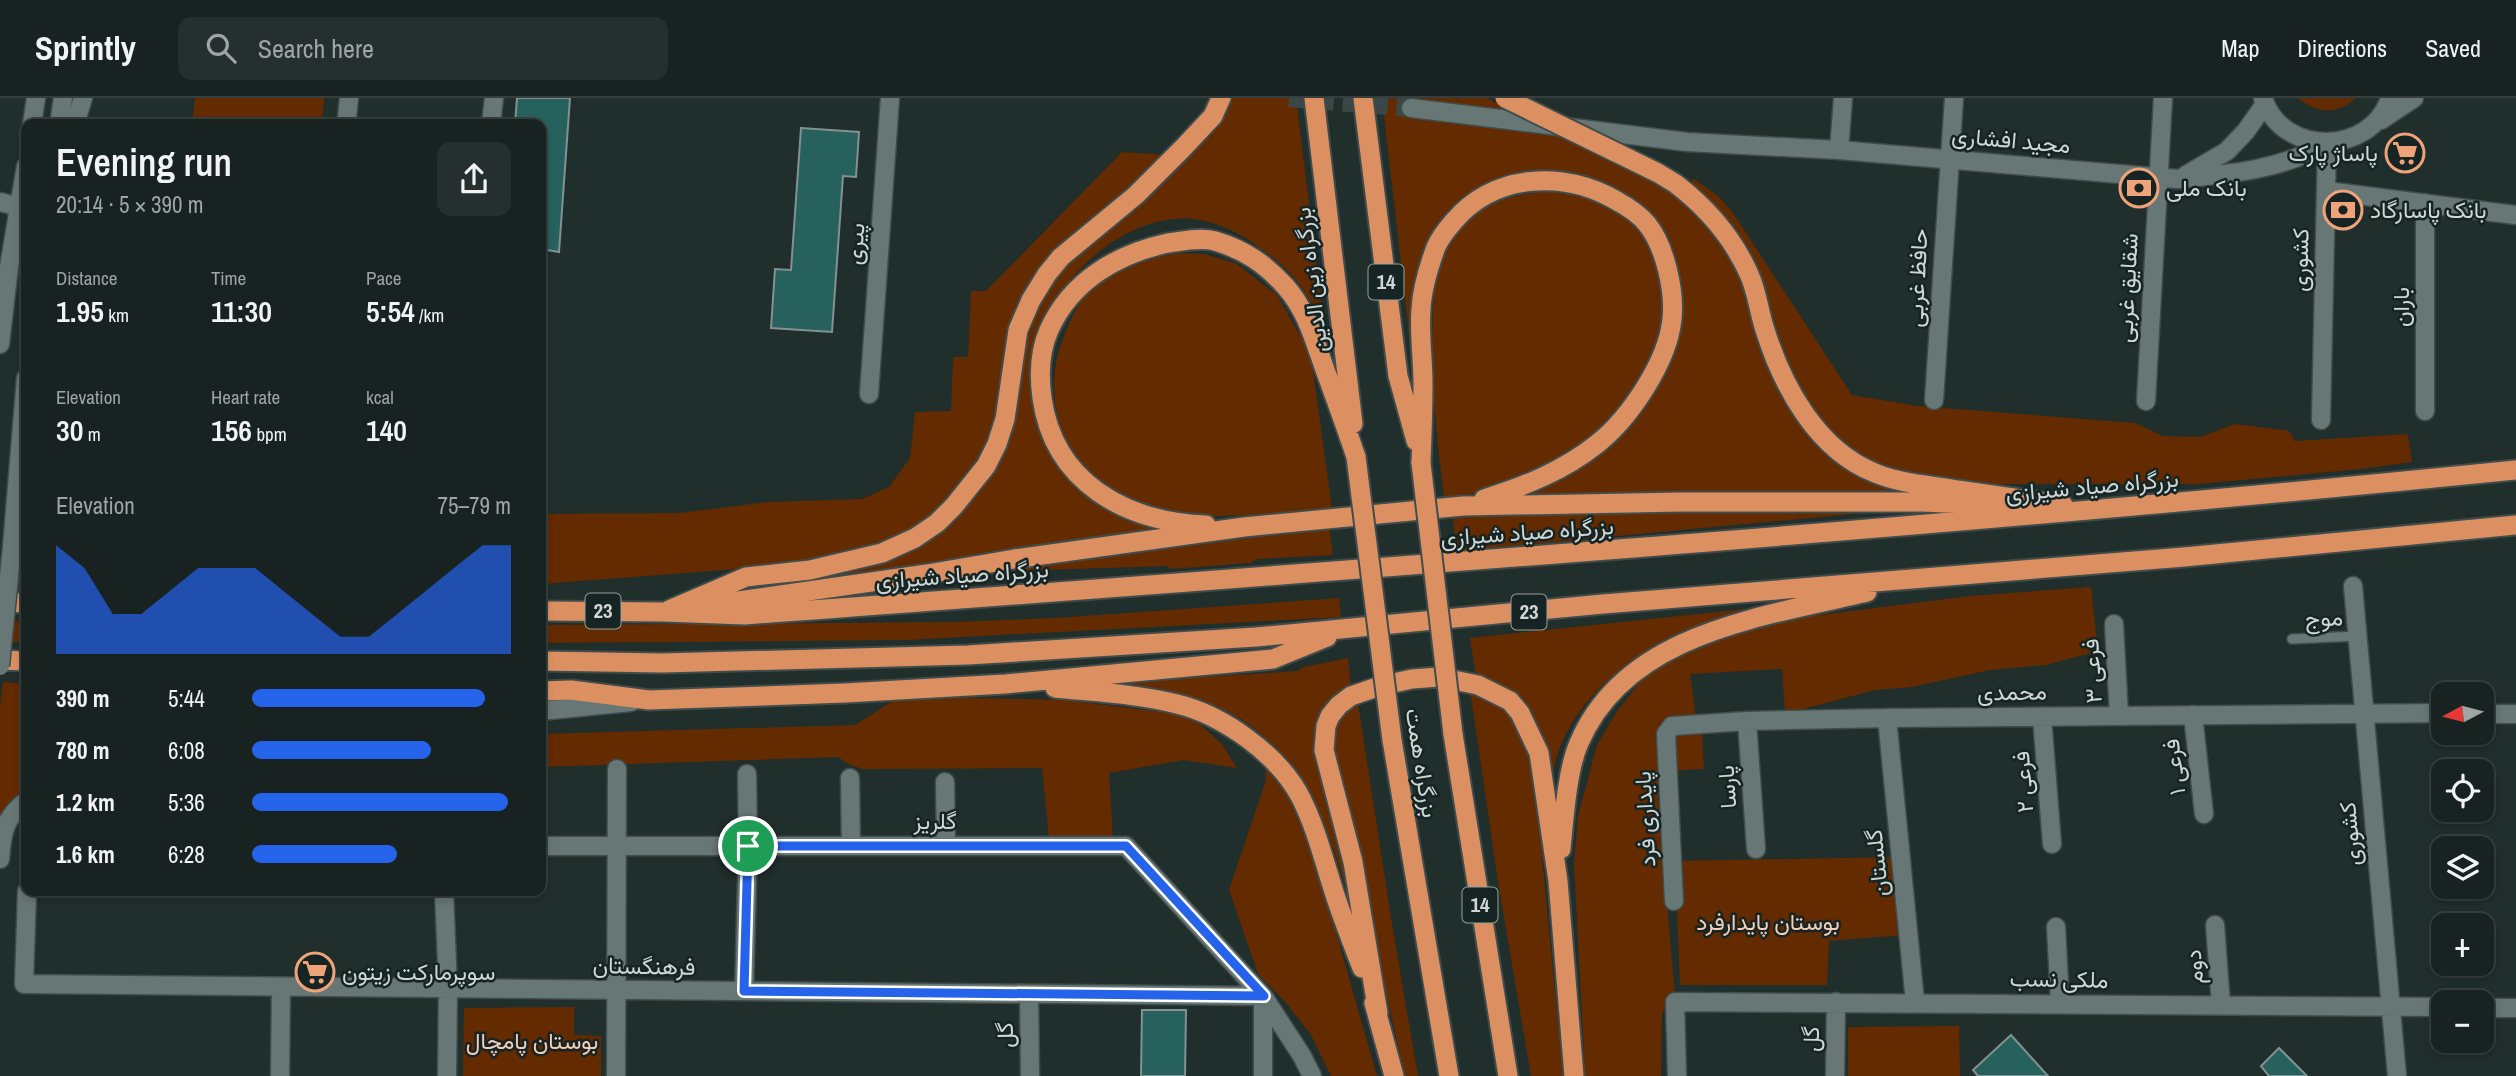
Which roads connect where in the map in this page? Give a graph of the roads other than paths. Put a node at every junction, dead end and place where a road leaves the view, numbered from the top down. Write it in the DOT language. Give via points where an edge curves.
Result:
graph roads {
  1 [pos="36,98"];
  2 [pos="63,98"];
  3 [pos="83,98"];
  4 [pos="349,98"];
  5 [pos="494,98"];
  6 [pos="890,98"];
  7 [pos="1221,98"];
  8 [pos="1314,98"];
  9 [pos="1363,98"];
  10 [pos="1505,98"];
  11 [pos="1843,98"];
  12 [pos="1954,98"];
  13 [pos="2163,98"];
  14 [pos="2390,98"];
  15 [pos="2414,98"];
  16 [pos="2264,101"];
  17 [pos="1411,108"];
  18 [pos="348,117"];
  19 [pos="33,119"];
  20 [pos="61,119"];
  21 [pos="77,119"];
  22 [pos="492,119"];
  23 [pos="2375,124"];
  24 [pos="2327,143"];
  25 [pos="1839,150"];
  26 [pos="1949,160"];
  27 [pos="2157,177"];
  28 [pos="2178,179"];
  29 [pos="2327,191"];
  30 [pos="21,200"];
  31 [pos="0,202"];
  32 [pos="2425,203"];
  33 [pos="20,207"];
  34 [pos="2516,215"];
  35 [pos="0,344"];
  36 [pos="869,394"];
  37 [pos="1934,400"];
  38 [pos="2146,401"];
  39 [pos="2425,411"];
  40 [pos="2321,420"];
  41 [pos="1356,457"];
  42 [pos="1421,463"];
  43 [pos="2516,470"];
  44 [pos="21,502"];
  45 [pos="1463,506"];
  46 [pos="2099,511"];
  47 [pos="2516,525"];
  48 [pos="1244,527"];
  49 [pos="1925,578"];
  50 [pos="2353,586"];
  51 [pos="0,602"];
  52 [pos="21,603"];
  53 [pos="546,611"];
  54 [pos="664,612"];
  55 [pos="2114,624"];
  56 [pos="1345,630"];
  57 [pos="2358,636"];
  58 [pos="2292,639"];
  59 [pos="546,661"];
  60 [pos="14,663"];
  61 [pos="1005,684"];
  62 [pos="546,691"];
  63 [pos="649,700"];
  64 [pos="546,710"];
  65 [pos="2363,713"];
  66 [pos="2431,713"];
  67 [pos="2494,714"];
  68 [pos="2516,714"];
  69 [pos="2193,715"];
  70 [pos="2119,716"];
  71 [pos="2042,717"];
  72 [pos="1887,719"];
  73 [pos="1747,721"];
  74 [pos="1665,734"];
  75 [pos="617,769"];
  76 [pos="747,774"];
  77 [pos="850,778"];
  78 [pos="945,782"];
  79 [pos="21,805"];
  80 [pos="2204,814"];
  81 [pos="2052,844"];
  82 [pos="546,846"];
  83 [pos="618,846"];
  84 [pos="748,846"];
  85 [pos="851,846"];
  86 [pos="946,846"];
  87 [pos="1756,849"];
  88 [pos="0,859"];
  89 [pos="1558,881"];
  90 [pos="27,896"];
  91 [pos="444,896"];
  92 [pos="1674,901"];
  93 [pos="2215,925"];
  94 [pos="2056,927"];
  95 [pos="281,987"];
  96 [pos="448,988"];
  97 [pos="617,990"];
  98 [pos="744,991"];
  99 [pos="1029,994"];
  100 [pos="1264,996"];
  101 [pos="1836,1002"];
  102 [pos="1915,1002"];
  103 [pos="2060,1003"];
  104 [pos="2221,1005"];
  105 [pos="2390,1007"];
  106 [pos="2431,1007"];
  107 [pos="2494,1008"];
  108 [pos="2516,1008"];
  109 [pos="1378,1013"];
  110 [pos="279,1076"];
  111 [pos="447,1076"];
  112 [pos="616,1076"];
  113 [pos="1030,1076"];
  114 [pos="1263,1076"];
  115 [pos="1312,1076"];
  116 [pos="1394,1076"];
  117 [pos="1449,1076"];
  118 [pos="1508,1076"];
  119 [pos="1574,1076"];
  120 [pos="1676,1076"];
  121 [pos="1835,1076"];
  122 [pos="2397,1076"];
  1 -- 19 [label="street"];
  2 -- 20 [label="street"];
  3 -- 21 [label="street"];
  4 -- 18 [label="street"];
  5 -- 22 [label="street"];
  6 -- 36 [label="street, پیری"];
  7 -- 54 [label="highway" via="1213,116 1136,195 1047,274 1018,330 997,444 986,466 937,523 882,553 810,570 746,577"];
  8 -- 41 [label="highway, بزرگراه زین الدین / 14"];
  9 -- 42 [label="highway, 14" via="1398,376"];
  10 -- 46 [label="highway, bridge" via="1658,173 1710,215 1750,276 1764,329 1787,384 1822,435 1852,461 1893,480"];
  11 -- 25 [label="street"];
  12 -- 26 [label="street, حافظ غربی"];
  13 -- 27 [label="street, شقایق غربی"];
  14 -- 23 [label="street"];
  15 -- 23 [label="street, مجید افشاری"];
  16 -- 24 [label="street" via="2290,133"];
  16 -- 28 [label="street" via="2227,151"];
  17 -- 25 [label="street, مجید افشاری" via="1686,142"];
  23 -- 24 [label="street, مجید افشاری" via="2353,138"];
  24 -- 28 [label="street, مجید افشاری" via="2307,155 2269,166"];
  24 -- 29 [label="street, کشوری"];
  25 -- 26 [label="street, مجید افشاری"];
  26 -- 27 [label="street, مجید افشاری"];
  26 -- 37 [label="street, حافظ غربی"];
  27 -- 28 [label="street, مجید افشاری"];
  27 -- 38 [label="street, شقایق غربی"];
  29 -- 32 [label="street"];
  29 -- 40 [label="street, کشوری"];
  30 -- 33 [label="street"];
  31 -- 33 [label="street"];
  32 -- 34 [label="street"];
  32 -- 39 [label="street, باران"];
  33 -- 35 [label="street"];
  41 -- 48 [label="highway" via="1306,317 1260,260 1213,240 1147,247 1117,259 1087,279 1062,306 1047,333 1040,380 1054,438 1081,481 1118,505 1156,519"];
  41 -- 117 [label="highway, بزرگراه همت / 14, bridge" via="1392,740"];
  42 -- 45 [label="highway" via="1421,307 1437,245 1447,229 1479,197 1527,182 1570,182 1629,208 1657,241 1670,286 1672,319 1650,380 1608,435 1581,456 1521,487"];
  42 -- 118 [label="highway, بزرگراه همت / 14, bridge" via="1453,734"];
  43 -- 46 [label="highway, بزرگراه صیاد شیرازی / 23"];
  44 -- 60 [label="street, bridge" via="12,547"];
  45 -- 46 [label="highway" via="1922,502"];
  45 -- 48 [label="highway"];
  46 -- 54 [label="highway, بزرگراه صیاد شیرازی / 23" via="745,615"];
  47 -- 49 [label="highway, 23"];
  48 -- 54 [label="highway"];
  49 -- 56 [label="highway, 23"];
  49 -- 89 [label="highway" via="1726,627 1675,645 1641,666 1610,694 1578,744"];
  50 -- 57 [label="street, کشوری"];
  51 -- 52 [label="highway"];
  53 -- 54 [label="highway, بزرگراه صیاد شیرازی / 23"];
  55 -- 70 [label="street, فرعی ۳"];
  56 -- 59 [label="highway, 23" via="968,654 662,663"];
  56 -- 61 [label="highway" via="1273,659"];
  57 -- 58 [label="lane, موج"];
  57 -- 65 [label="street, کشوری"];
  61 -- 63 [label="highway"];
  61 -- 109 [label="highway" via="1177,704 1247,738 1283,772 1300,796"];
  62 -- 63 [label="highway"];
  63 -- 64 [label="street"];
  65 -- 66 [label="street, محمدی"];
  65 -- 69 [label="street, محمدی"];
  65 -- 105 [label="street, کشوری"];
  67 -- 68 [label="street"];
  69 -- 70 [label="street, محمدی"];
  69 -- 80 [label="street, فرعی ۱"];
  70 -- 71 [label="street, محمدی"];
  71 -- 72 [label="street, محمدی"];
  71 -- 81 [label="street, فرعی ۲"];
  72 -- 73 [label="street, محمدی"];
  72 -- 102 [label="street, گلستان"];
  73 -- 74 [label="street, محمدی" via="1672,726"];
  73 -- 87 [label="street, پارسا"];
  74 -- 92 [label="street, پایداری فرد"];
  75 -- 83 [label="street"];
  76 -- 84 [label="street"];
  77 -- 85 [label="street"];
  78 -- 86 [label="street"];
  79 -- 88 [label="street" via="4,828"];
  82 -- 83 [label="street, گلریز"];
  83 -- 84 [label="street, گلریز"];
  83 -- 97 [label="street"];
  84 -- 85 [label="street, گلریز"];
  84 -- 98 [label="street"];
  85 -- 86 [label="street, گلریز"];
  86 -- 100 [label="street, گلریز" via="1126,846"];
  89 -- 109 [label="highway" via="1539,753 1510,701 1478,685 1439,677 1380,685 1351,696 1330,716 1324,750 1353,862"];
  89 -- 119 [label="highway"];
  90 -- 95 [label="street, فرهنگستان" via="24,984"];
  91 -- 96 [label="street"];
  93 -- 104 [label="street, دوم"];
  94 -- 103 [label="street"];
  95 -- 96 [label="street, فرهنگستان"];
  95 -- 110 [label="street"];
  96 -- 97 [label="street, فرهنگستان"];
  96 -- 111 [label="street"];
  97 -- 98 [label="street, فرهنگستان"];
  97 -- 112 [label="street"];
  98 -- 99 [label="street, فرهنگستان"];
  99 -- 100 [label="street, فرهنگستان"];
  99 -- 113 [label="street, گل"];
  100 -- 114 [label="street"];
  100 -- 115 [label="street, گلریز"];
  101 -- 102 [label="street, ملکی نسب"];
  101 -- 120 [label="street, ملکی نسب" via="1675,1002"];
  101 -- 121 [label="street, گل"];
  102 -- 103 [label="street, ملکی نسب"];
  103 -- 104 [label="street, ملکی نسب"];
  104 -- 105 [label="street, ملکی نسب"];
  105 -- 106 [label="street, ملکی نسب"];
  105 -- 122 [label="street, کشوری"];
  107 -- 108 [label="street"];
  109 -- 116 [label="highway"];
}
